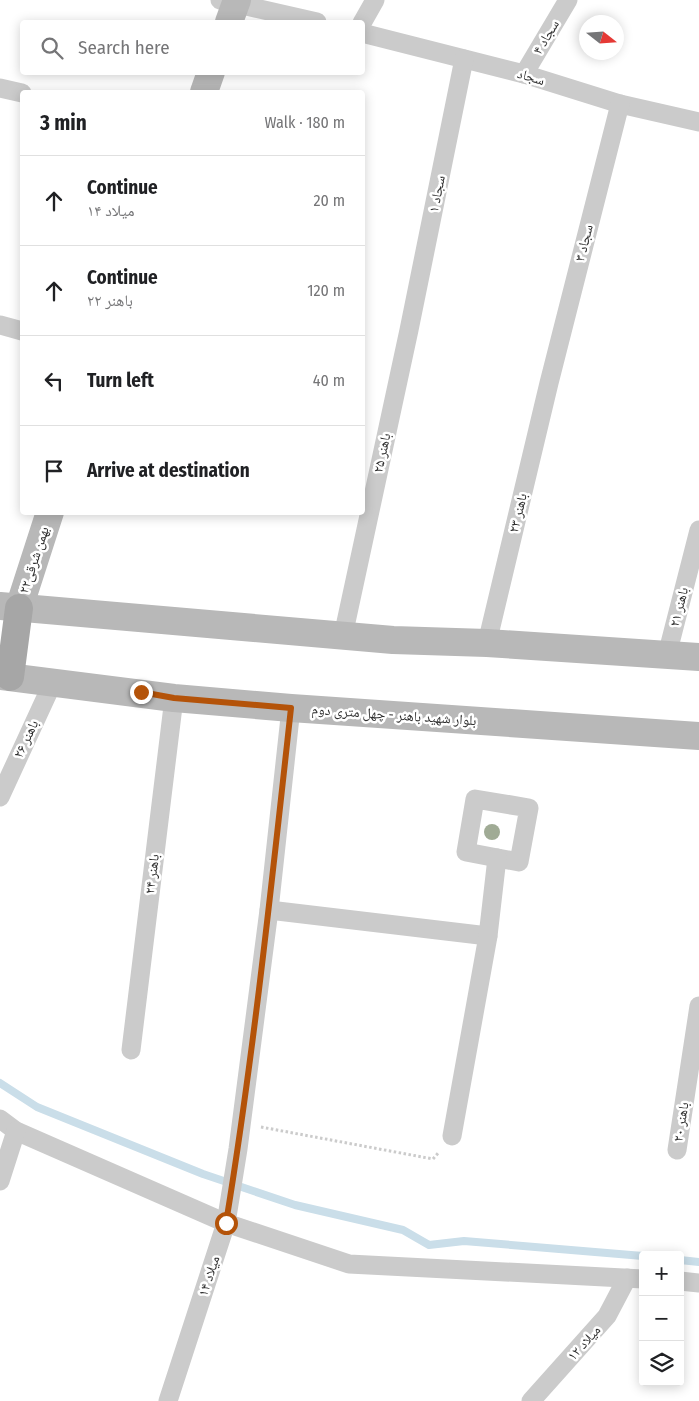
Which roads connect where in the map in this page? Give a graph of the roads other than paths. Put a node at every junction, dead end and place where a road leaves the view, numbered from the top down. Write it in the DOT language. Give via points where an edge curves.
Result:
graph roads {
  1 [pos="375,0"];
  2 [pos="568,0"];
  3 [pos="230,7"];
  4 [pos="305,20"];
  5 [pos="363,20"];
  6 [pos="365,34"];
  7 [pos="464,59"];
  8 [pos="524,74"];
  9 [pos="211,75"];
  10 [pos="0,88"];
  11 [pos="205,90"];
  12 [pos="20,93"];
  13 [pos="620,104"];
  14 [pos="699,122"];
  15 [pos="0,325"];
  16 [pos="20,330"];
  17 [pos="409,330"];
  18 [pos="549,383"];
  19 [pos="49,515"];
  20 [pos="699,530"];
  21 [pos="10,607"];
  22 [pos="343,636"];
  23 [pos="487,643"];
  24 [pos="667,655"];
  25 [pos="699,657"];
  26 [pos="5,677"];
  27 [pos="53,682"];
  28 [pos="174,698"];
  29 [pos="291,708"];
  30 [pos="699,736"];
  31 [pos="0,797"];
  32 [pos="497,858"];
  33 [pos="269,910"];
  34 [pos="488,936"];
  35 [pos="699,1006"];
  36 [pos="131,1050"];
  37 [pos="0,1119"];
  38 [pos="16,1131"];
  39 [pos="452,1136"];
  40 [pos="676,1150"];
  41 [pos="0,1181"];
  42 [pos="226,1223"];
  43 [pos="635,1278"];
  44 [pos="684,1281"];
  45 [pos="699,1283"];
  46 [pos="168,1401"];
  47 [pos="531,1401"];
  1 -- 5 [label="street"];
  2 -- 8 [label="street, سجاد ۴"];
  3 -- 4 [label="street"];
  6 -- 7 [label="street, سجاد"];
  7 -- 8 [label="street, سجاد"];
  7 -- 17 [label="street, سجاد ۱"];
  8 -- 13 [label="street, سجاد"];
  9 -- 11 [label="street"];
  10 -- 12 [label="street"];
  13 -- 14 [label="street, سجاد"];
  13 -- 18 [label="street, سجاد ۳"];
  15 -- 16 [label="street"];
  17 -- 22 [label="street, باهنر ۲۵"];
  18 -- 23 [label="street, باهنر ۲۳"];
  19 -- 21 [label="street, ۲۲بهمن شرقی"];
  20 -- 24 [label="street, باهنر ۲۱"];
  21 -- 22 [label="street"];
  21 -- 26 [label="main road"];
  22 -- 23 [label="street"];
  23 -- 24 [label="street"];
  24 -- 25 [label="street"];
  26 -- 27 [label="street, بلوار شهید باهنر - چهل متری دوم"];
  27 -- 28 [label="street, بلوار شهید باهنر - چهل متری دوم"];
  27 -- 31 [label="street, باهنر ۲۶"];
  28 -- 29 [label="street, بلوار شهید باهنر - چهل متری دوم"];
  28 -- 36 [label="street, باهنر ۲۴"];
  29 -- 30 [label="street, بلوار شهید باهنر - چهل متری دوم"];
  29 -- 33 [label="street, میلاد ۱۴"];
  32 -- 34 [label="street"];
  33 -- 34 [label="street"];
  33 -- 42 [label="street, میلاد ۱۴"];
  34 -- 39 [label="street"];
  35 -- 40 [label="street, باهنر ۲۰"];
  37 -- 38 [label="street"];
  38 -- 41 [label="street"];
  38 -- 42 [label="street"];
  42 -- 43 [label="street" via="349,1264"];
  42 -- 46 [label="street, میلاد ۱۴"];
  43 -- 47 [label="street, میلاد ۱۲" via="608,1316"];
  44 -- 45 [label="street"];
}
